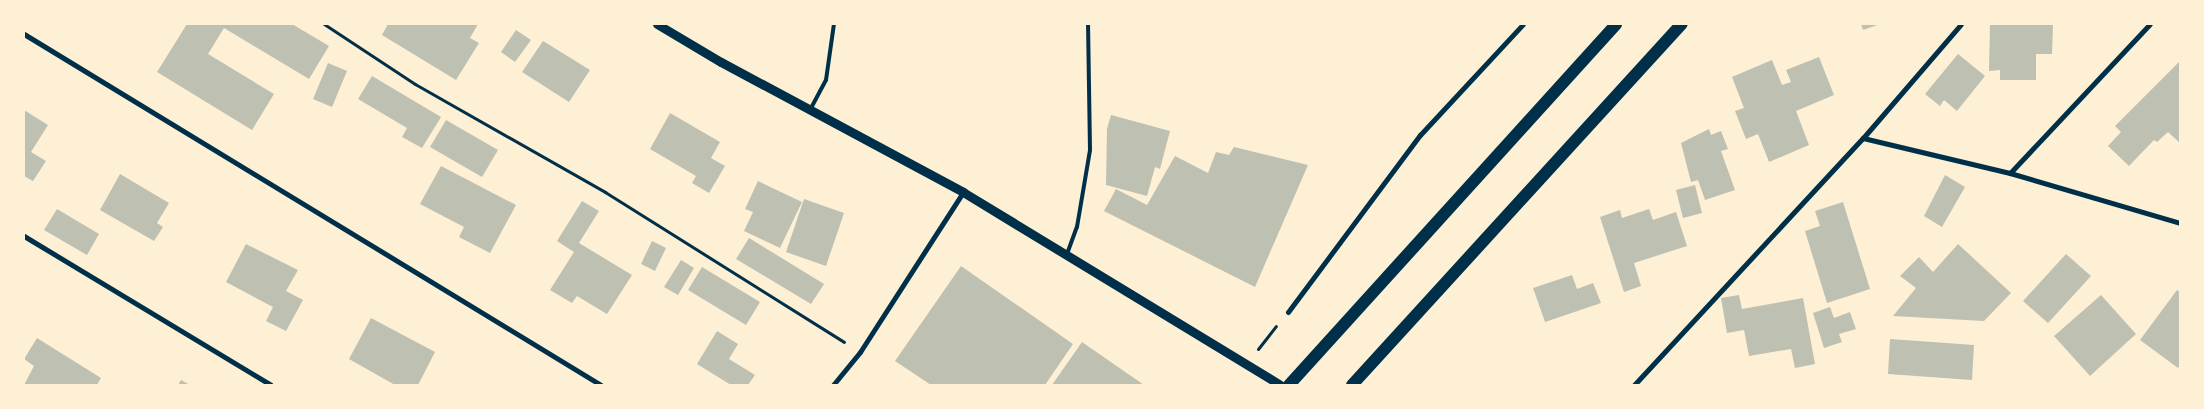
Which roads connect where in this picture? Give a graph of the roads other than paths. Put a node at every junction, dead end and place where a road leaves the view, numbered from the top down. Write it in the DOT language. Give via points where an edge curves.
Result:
graph roads {
  1 [pos="657,24"];
  2 [pos="834,24"];
  3 [pos="1088,24"];
  4 [pos="1523,24"];
  5 [pos="1616,24"];
  6 [pos="1682,24"];
  7 [pos="1961,24"];
  8 [pos="2150,24"];
  9 [pos="24,34"];
  10 [pos="810,110"];
  11 [pos="1863,138"];
  12 [pos="2010,173"];
  13 [pos="963,192"];
  14 [pos="2180,223"];
  15 [pos="24,236"];
  16 [pos="1067,254"];
  17 [pos="1288,312"];
  18 [pos="270,385"];
  19 [pos="601,385"];
  20 [pos="833,385"];
  21 [pos="1280,385"];
  22 [pos="1289,385"];
  23 [pos="1352,385"];
  24 [pos="1634,385"];
  1 -- 10 [label="street"];
  2 -- 10 [label="lane" via="826,80"];
  3 -- 16 [label="lane" via="1090,150 1077,227"];
  4 -- 17 [label="street" via="1420,135"];
  5 -- 22 [label="main road"];
  6 -- 23 [label="main road"];
  7 -- 11 [label="street"];
  8 -- 12 [label="street"];
  9 -- 19 [label="street"];
  10 -- 13 [label="street"];
  11 -- 12 [label="street"];
  11 -- 24 [label="street"];
  12 -- 14 [label="street"];
  13 -- 16 [label="street"];
  13 -- 20 [label="street" via="860,352"];
  15 -- 18 [label="street"];
  16 -- 21 [label="street"];
}
